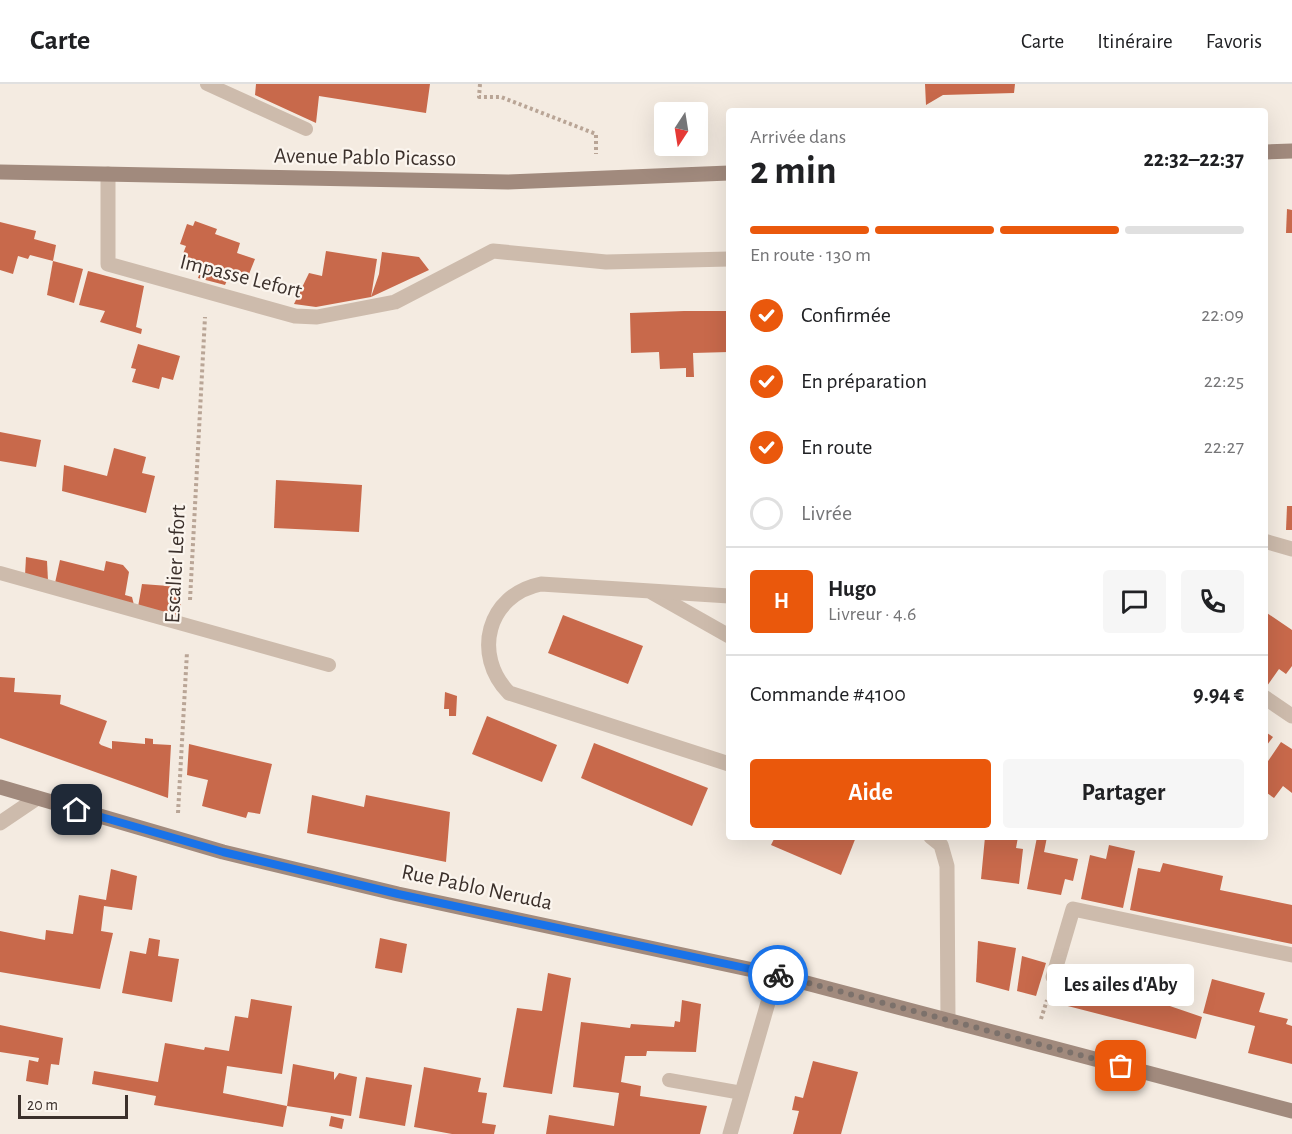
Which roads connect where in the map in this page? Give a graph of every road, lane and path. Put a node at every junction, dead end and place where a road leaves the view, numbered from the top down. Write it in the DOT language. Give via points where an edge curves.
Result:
graph roads {
  1 [pos="207,84"];
  2 [pos="480,84"];
  3 [pos="306,129"];
  4 [pos="588,131"];
  5 [pos="1292,151"];
  6 [pos="1268,152"];
  7 [pos="0,172"];
  8 [pos="726,173"];
  9 [pos="108,174"];
  10 [pos="726,259"];
  11 [pos="207,292"];
  12 [pos="1268,542"];
  13 [pos="1292,549"];
  14 [pos="0,573"];
  15 [pos="648,590"];
  16 [pos="726,596"];
  17 [pos="188,625"];
  18 [pos="726,634"];
  19 [pos="328,665"];
  20 [pos="1268,701"];
  21 [pos="1292,716"];
  22 [pos="726,763"];
  23 [pos="0,787"];
  24 [pos="37,798"];
  25 [pos="0,823"];
  26 [pos="176,838"];
  27 [pos="934,840"];
  28 [pos="1292,955"];
  29 [pos="776,975"];
  30 [pos="1053,977"];
  31 [pos="948,1020"];
  32 [pos="1035,1043"];
  33 [pos="669,1080"];
  34 [pos="742,1093"];
  35 [pos="1292,1111"];
  36 [pos="730,1134"];
  1 -- 3 [label="lane"];
  2 -- 4 [label="path" via="479,97 501,97"];
  5 -- 6 [label="street"];
  7 -- 9 [label="street, Avenue Pablo Picasso"];
  8 -- 9 [label="street, Avenue Pablo Picasso" via="508,182"];
  9 -- 11 [label="street, Impasse Lefort" via="108,264"];
  10 -- 11 [label="street, Impasse Lefort" via="606,262 493,251 396,302 317,317 295,316"];
  11 -- 17 [label="path, Escalier Lefort"];
  12 -- 13 [label="street"];
  14 -- 17 [label="lane"];
  15 -- 16 [label="street"];
  15 -- 18 [label="street"];
  15 -- 22 [label="street" via="541,584 512,596 501,609 488,638 487,656 496,680 509,693 526,701"];
  17 -- 19 [label="lane"];
  17 -- 26 [label="path, Escalier Lefort"];
  20 -- 21 [label="street"];
  23 -- 24 [label="street, Rue Pablo Neruda"];
  24 -- 25 [label="street"];
  24 -- 26 [label="street, Rue Pablo Neruda"];
  26 -- 29 [label="street, Rue Pablo Neruda" via="398,894"];
  27 -- 31 [label="street" via="941,846 947,866"];
  28 -- 30 [label="street" via="1073,909"];
  29 -- 31 [label="street, Rue Pablo Neruda"];
  29 -- 34 [label="street"];
  30 -- 32 [label="path"];
  31 -- 32 [label="street, Rue Pablo Neruda"];
  32 -- 35 [label="street, Rue Pablo Neruda"];
  33 -- 34 [label="lane"];
  34 -- 36 [label="street"];
}
